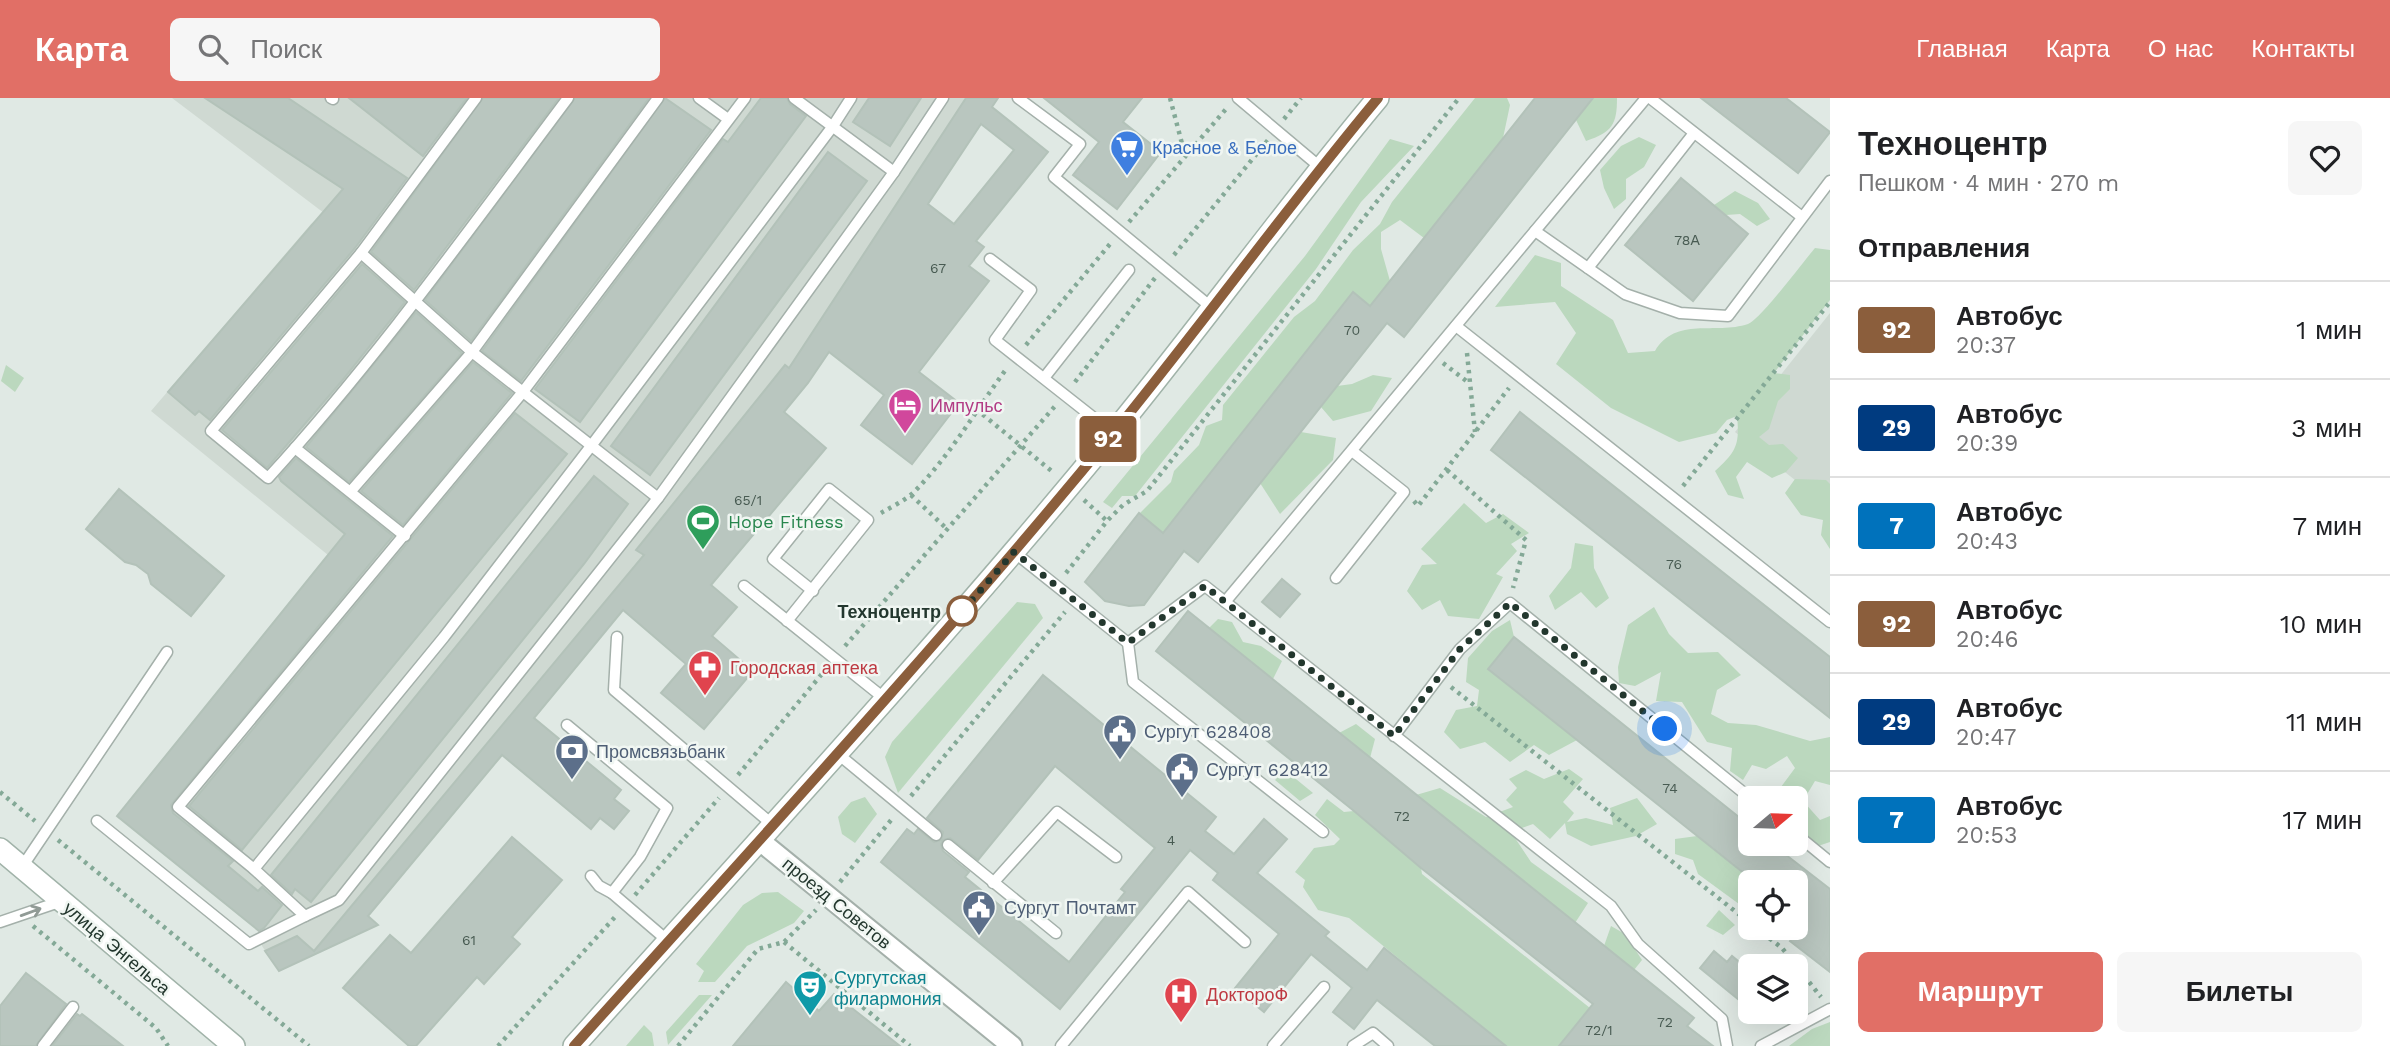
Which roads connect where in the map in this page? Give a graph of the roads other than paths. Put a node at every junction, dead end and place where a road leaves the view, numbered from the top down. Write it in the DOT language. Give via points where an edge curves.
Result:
graph roads {
  1 [pos="476,98"];
  2 [pos="568,98"];
  3 [pos="658,98"];
  4 [pos="699,98"];
  5 [pos="745,98"];
  6 [pos="794,98"];
  7 [pos="851,98"];
  8 [pos="943,98"];
  9 [pos="1018,98"];
  10 [pos="1238,98"];
  11 [pos="1378,98"];
  12 [pos="1648,98"];
  13 [pos="728,119"];
  14 [pos="832,126"];
  15 [pos="1694,133"];
  16 [pos="1320,167"];
  17 [pos="894,172"];
  18 [pos="1830,181"];
  19 [pos="1802,217"];
  20 [pos="1535,231"];
  21 [pos="361,253"];
  22 [pos="990,259"];
  23 [pos="1588,268"];
  24 [pos="1129,270"];
  25 [pos="416,300"];
  26 [pos="1211,307"];
  27 [pos="1456,326"];
  28 [pos="472,352"];
  29 [pos="1044,378"];
  30 [pos="522,393"];
  31 [pos="1113,433"];
  32 [pos="591,446"];
  33 [pos="295,448"];
  34 [pos="1352,451"];
  35 [pos="351,491"];
  36 [pos="658,498"];
  37 [pos="405,536"];
  38 [pos="1014,552"];
  39 [pos="1336,578"];
  40 [pos="744,586"];
  41 [pos="813,591"];
  42 [pos="1225,602"];
  43 [pos="787,621"];
  44 [pos="1830,622"];
  45 [pos="617,637"];
  46 [pos="1128,643"];
  47 [pos="167,652"];
  48 [pos="885,699"];
  49 [pos="568,725"];
  50 [pos="1394,736"];
  51 [pos="838,754"];
  52 [pos="1738,787"];
  53 [pos="97,821"];
  54 [pos="766,832"];
  55 [pos="1323,832"];
  56 [pos="936,835"];
  57 [pos="1808,844"];
  58 [pos="948,845"];
  59 [pos="0,849"];
  60 [pos="1116,857"];
  61 [pos="1830,862"];
  62 [pos="22,867"];
  63 [pos="254,869"];
  64 [pos="591,876"];
  65 [pos="993,883"];
  66 [pos="612,893"];
  67 [pos="62,901"];
  68 [pos="305,916"];
  69 [pos="0,922"];
  70 [pos="1056,933"];
  71 [pos="668,941"];
  72 [pos="1245,942"];
  73 [pos="1324,986"];
  74 [pos="73,1007"];
  75 [pos="1830,1009"];
  76 [pos="43,1046"];
  77 [pos="234,1046"];
  78 [pos="574,1046"];
  79 [pos="1012,1046"];
  80 [pos="1061,1046"];
  81 [pos="1273,1046"];
  82 [pos="1353,1046"];
  83 [pos="1388,1046"];
  84 [pos="1727,1046"];
  85 [pos="1761,1046"];
  1 -- 21 [label="lane"];
  2 -- 25 [label="lane"];
  3 -- 28 [label="lane"];
  4 -- 13 [label="lane"];
  5 -- 13 [label="lane"];
  6 -- 14 [label="lane"];
  7 -- 14 [label="lane"];
  8 -- 17 [label="lane"];
  9 -- 26 [label="lane" via="1080,145 1054,177"];
  10 -- 16 [label="lane"];
  11 -- 16 [label="main road"];
  12 -- 15 [label="lane"];
  12 -- 20 [label="lane"];
  13 -- 30 [label="lane"];
  14 -- 17 [label="lane"];
  14 -- 32 [label="lane"];
  15 -- 19 [label="lane"];
  15 -- 23 [label="lane"];
  16 -- 26 [label="main road"];
  17 -- 36 [label="lane"];
  18 -- 19 [label="lane"];
  19 -- 23 [label="lane" via="1728,316 1680,313 1625,295"];
  20 -- 23 [label="lane"];
  20 -- 27 [label="lane"];
  21 -- 25 [label="lane"];
  21 -- 33 [label="lane" via="211,431 268,478"];
  22 -- 29 [label="lane" via="1031,290 995,340"];
  24 -- 29 [label="lane"];
  25 -- 28 [label="lane"];
  25 -- 33 [label="lane"];
  26 -- 31 [label="main road"];
  27 -- 34 [label="lane"];
  27 -- 44 [label="lane"];
  28 -- 30 [label="lane"];
  28 -- 35 [label="lane"];
  29 -- 31 [label="lane"];
  30 -- 32 [label="lane"];
  30 -- 37 [label="lane"];
  31 -- 38 [label="main road"];
  32 -- 36 [label="lane"];
  32 -- 63 [label="lane" via="444,637"];
  33 -- 35 [label="lane"];
  34 -- 39 [label="lane" via="1404,492"];
  34 -- 42 [label="lane"];
  35 -- 37 [label="lane"];
  36 -- 68 [label="lane" via="339,900"];
  37 -- 63 [label="lane" via="178,807"];
  38 -- 46 [label="lane"];
  38 -- 48 [label="main road"];
  40 -- 43 [label="lane"];
  41 -- 41 [label="lane" via="772,559 829,489 868,520"];
  41 -- 43 [label="lane"];
  42 -- 46 [label="lane" via="1205,586"];
  42 -- 50 [label="lane"];
  43 -- 48 [label="lane"];
  45 -- 54 [label="lane" via="614,690 728,787"];
  46 -- 55 [label="lane" via="1133,681"];
  47 -- 62 [label="lane"];
  48 -- 51 [label="main road"];
  49 -- 66 [label="lane" via="667,808 640,858"];
  50 -- 52 [label="lane" via="1460,649 1510,603"];
  50 -- 84 [label="lane" via="1611,905 1638,944 1722,1019"];
  51 -- 54 [label="main road"];
  51 -- 56 [label="lane"];
  53 -- 68 [label="lane" via="249,944"];
  54 -- 71 [label="main road"];
  54 -- 79 [label="street, проезд Советов" via="829,897"];
  57 -- 61 [label="lane"];
  58 -- 65 [label="lane"];
  59 -- 62 [label="main road, улица Энгельса"];
  60 -- 65 [label="lane" via="1057,812"];
  62 -- 67 [label="main road, улица Энгельса"];
  63 -- 68 [label="lane"];
  64 -- 66 [label="lane"];
  65 -- 70 [label="lane"];
  66 -- 71 [label="lane"];
  69 -- 67 [label="lane, one-way"];
  67 -- 77 [label="main road, улица Энгельса"];
  71 -- 78 [label="main road"];
  72 -- 80 [label="lane" via="1188,892"];
  73 -- 81 [label="lane"];
  74 -- 76 [label="lane"];
  75 -- 85 [label="lane"];
  82 -- 83 [label="lane" via="1373,1033"];
}
